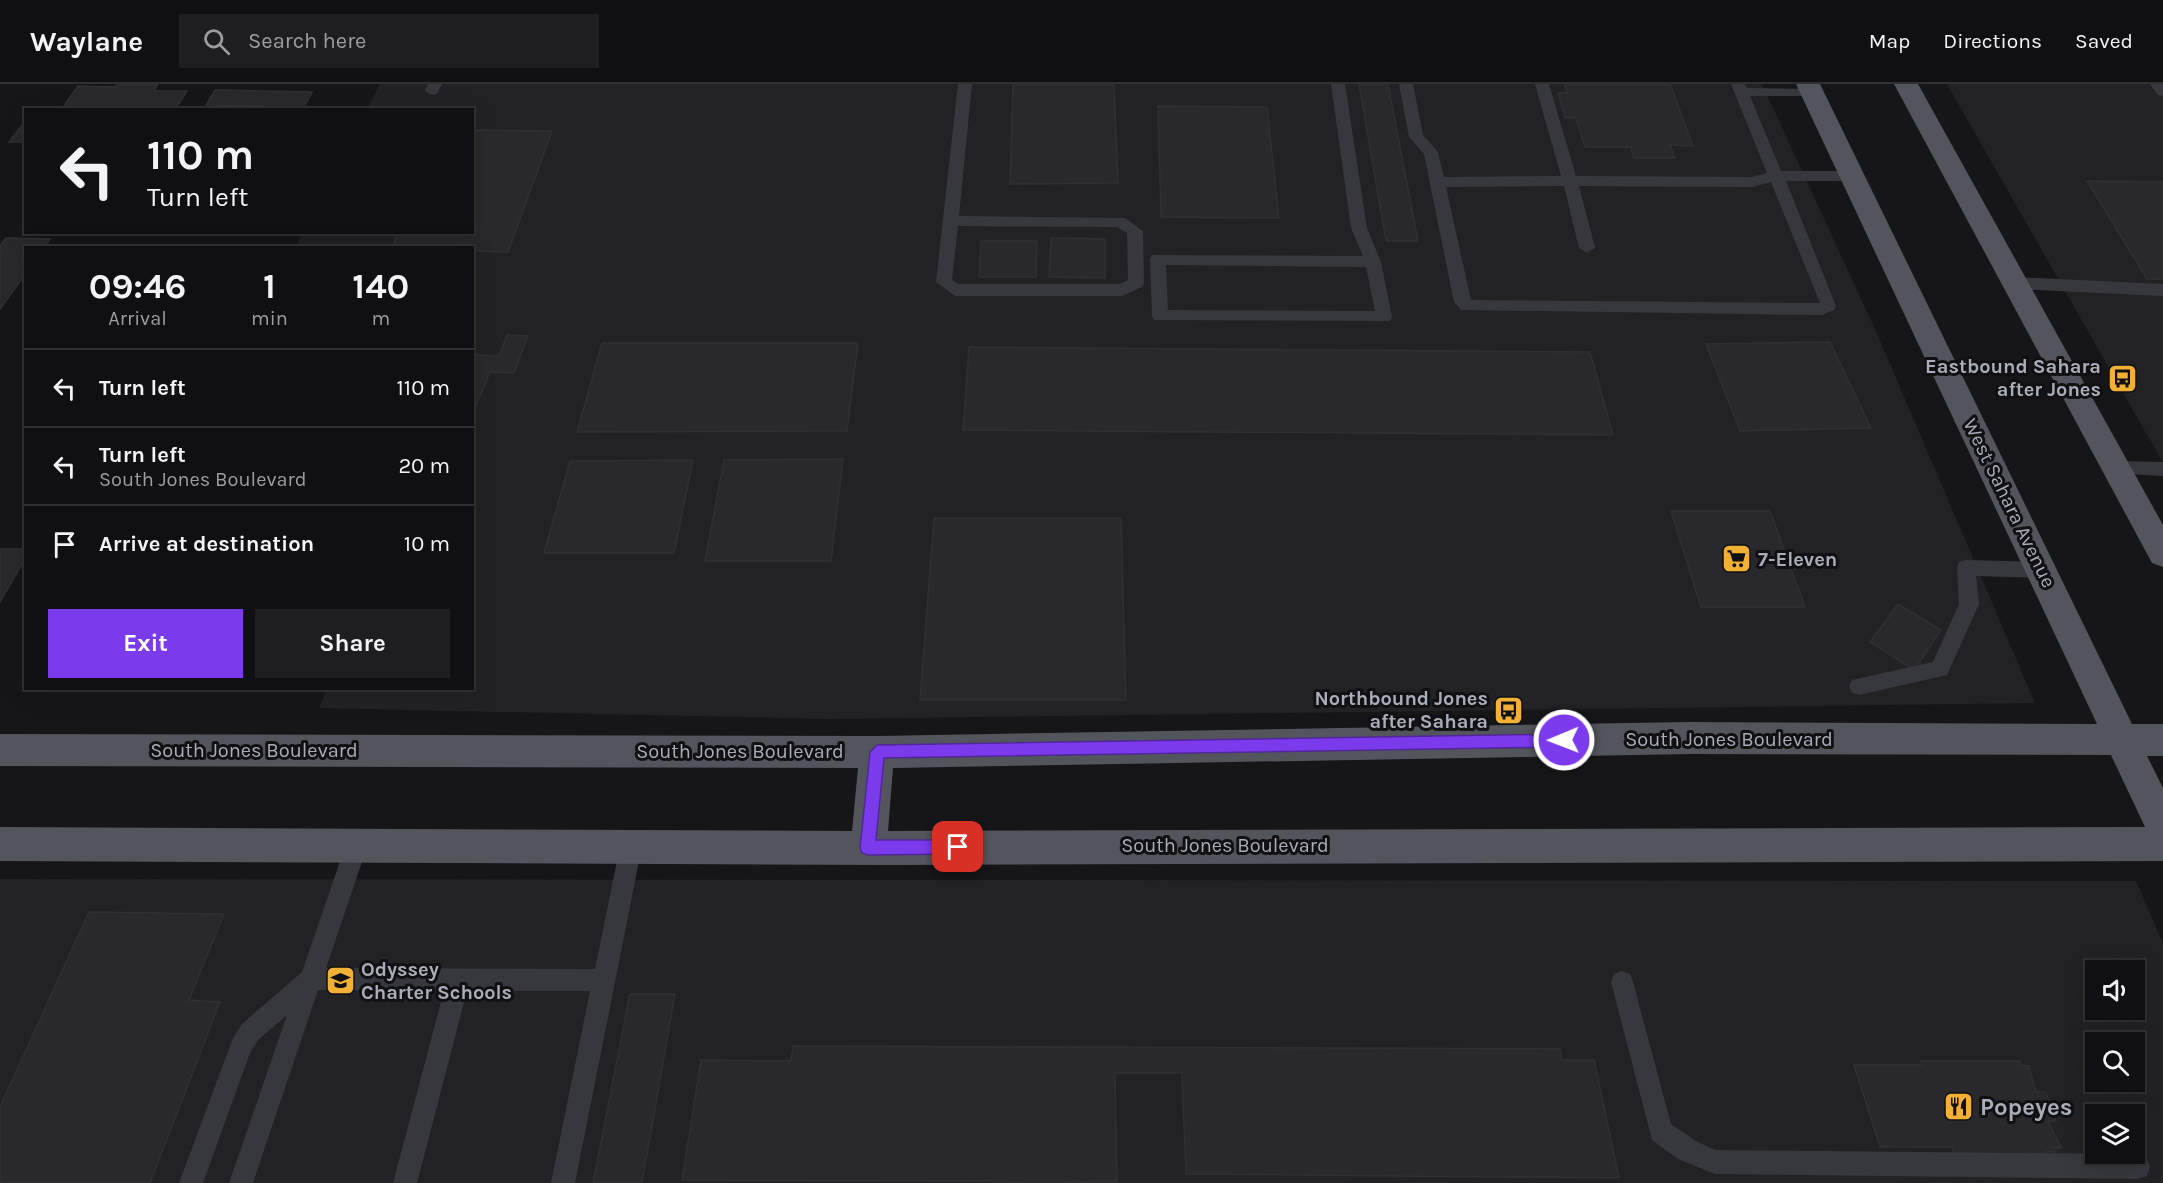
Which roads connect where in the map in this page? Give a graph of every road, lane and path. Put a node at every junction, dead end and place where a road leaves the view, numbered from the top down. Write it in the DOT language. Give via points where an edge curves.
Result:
graph roads {
  1 [pos="965,84"];
  2 [pos="1338,84"];
  3 [pos="1406,84"];
  4 [pos="1542,84"];
  5 [pos="1906,84"];
  6 [pos="2157,84"];
  7 [pos="1740,88"];
  8 [pos="1810,88"];
  9 [pos="2163,92"];
  10 [pos="1776,176"];
  11 [pos="1852,176"];
  12 [pos="1570,181"];
  13 [pos="1437,183"];
  14 [pos="951,221"];
  15 [pos="1587,248"];
  16 [pos="1373,262"];
  17 [pos="2014,283"];
  18 [pos="2163,290"];
  19 [pos="2116,468"];
  20 [pos="2163,469"];
  21 [pos="2163,554"];
  22 [pos="2042,570"];
  23 [pos="1859,686"];
  24 [pos="2124,740"];
  25 [pos="2163,740"];
  26 [pos="0,750"];
  27 [pos="877,752"];
  28 [pos="2163,826"];
  29 [pos="0,844"];
  30 [pos="357,844"];
  31 [pos="2163,844"];
  32 [pos="631,846"];
  33 [pos="868,848"];
  34 [pos="311,979"];
  35 [pos="459,979"];
  36 [pos="604,980"];
  37 [pos="1622,982"];
  38 [pos="2137,1164"];
  39 [pos="191,1183"];
  40 [pos="241,1183"];
  41 [pos="405,1183"];
  42 [pos="563,1183"];
  1 -- 14 [label="lane"];
  2 -- 16 [label="lane" via="1359,228"];
  3 -- 13 [label="lane" via="1416,137 1431,152"];
  4 -- 12 [label="lane"];
  5 -- 17 [label="main road"];
  6 -- 9 [label="lane"];
  7 -- 8 [label="lane"];
  7 -- 10 [label="lane"];
  8 -- 11 [label="main road, West Sahara Avenue"];
  10 -- 11 [label="lane"];
  10 -- 12 [label="lane" via="1752,182"];
  10 -- 13 [label="lane" via="1828,302 1822,309 1467,306 1462,302"];
  11 -- 22 [label="main road, West Sahara Avenue"];
  12 -- 13 [label="lane"];
  12 -- 15 [label="lane"];
  14 -- 14 [label="lane" via="944,282 955,290 1122,290 1136,283 1135,231 1120,222"];
  16 -- 16 [label="lane" via="1384,317 1160,316 1158,259"];
  17 -- 18 [label="lane"];
  17 -- 19 [label="main road"];
  19 -- 20 [label="lane"];
  19 -- 21 [label="main road"];
  22 -- 23 [label="lane" via="1966,568 1969,603 1940,669"];
  22 -- 24 [label="main road, West Sahara Avenue"];
  24 -- 25 [label="main road, South Jones Boulevard"];
  24 -- 27 [label="main road, South Jones Boulevard" via="1684,738"];
  24 -- 28 [label="main road, West Sahara Avenue"];
  26 -- 27 [label="main road, South Jones Boulevard"];
  27 -- 33 [label="main road"];
  29 -- 30 [label="main road, South Jones Boulevard"];
  30 -- 32 [label="main road, South Jones Boulevard"];
  30 -- 34 [label="lane"];
  31 -- 33 [label="main road, South Jones Boulevard"];
  32 -- 33 [label="main road, South Jones Boulevard"];
  32 -- 36 [label="lane"];
  34 -- 35 [label="lane"];
  34 -- 39 [label="lane" via="250,1032 241,1046"];
  34 -- 40 [label="lane"];
  35 -- 36 [label="lane"];
  35 -- 41 [label="lane"];
  36 -- 42 [label="lane"];
  37 -- 38 [label="lane" via="1662,1131 1687,1150 1715,1162 2138,1167"];
}
